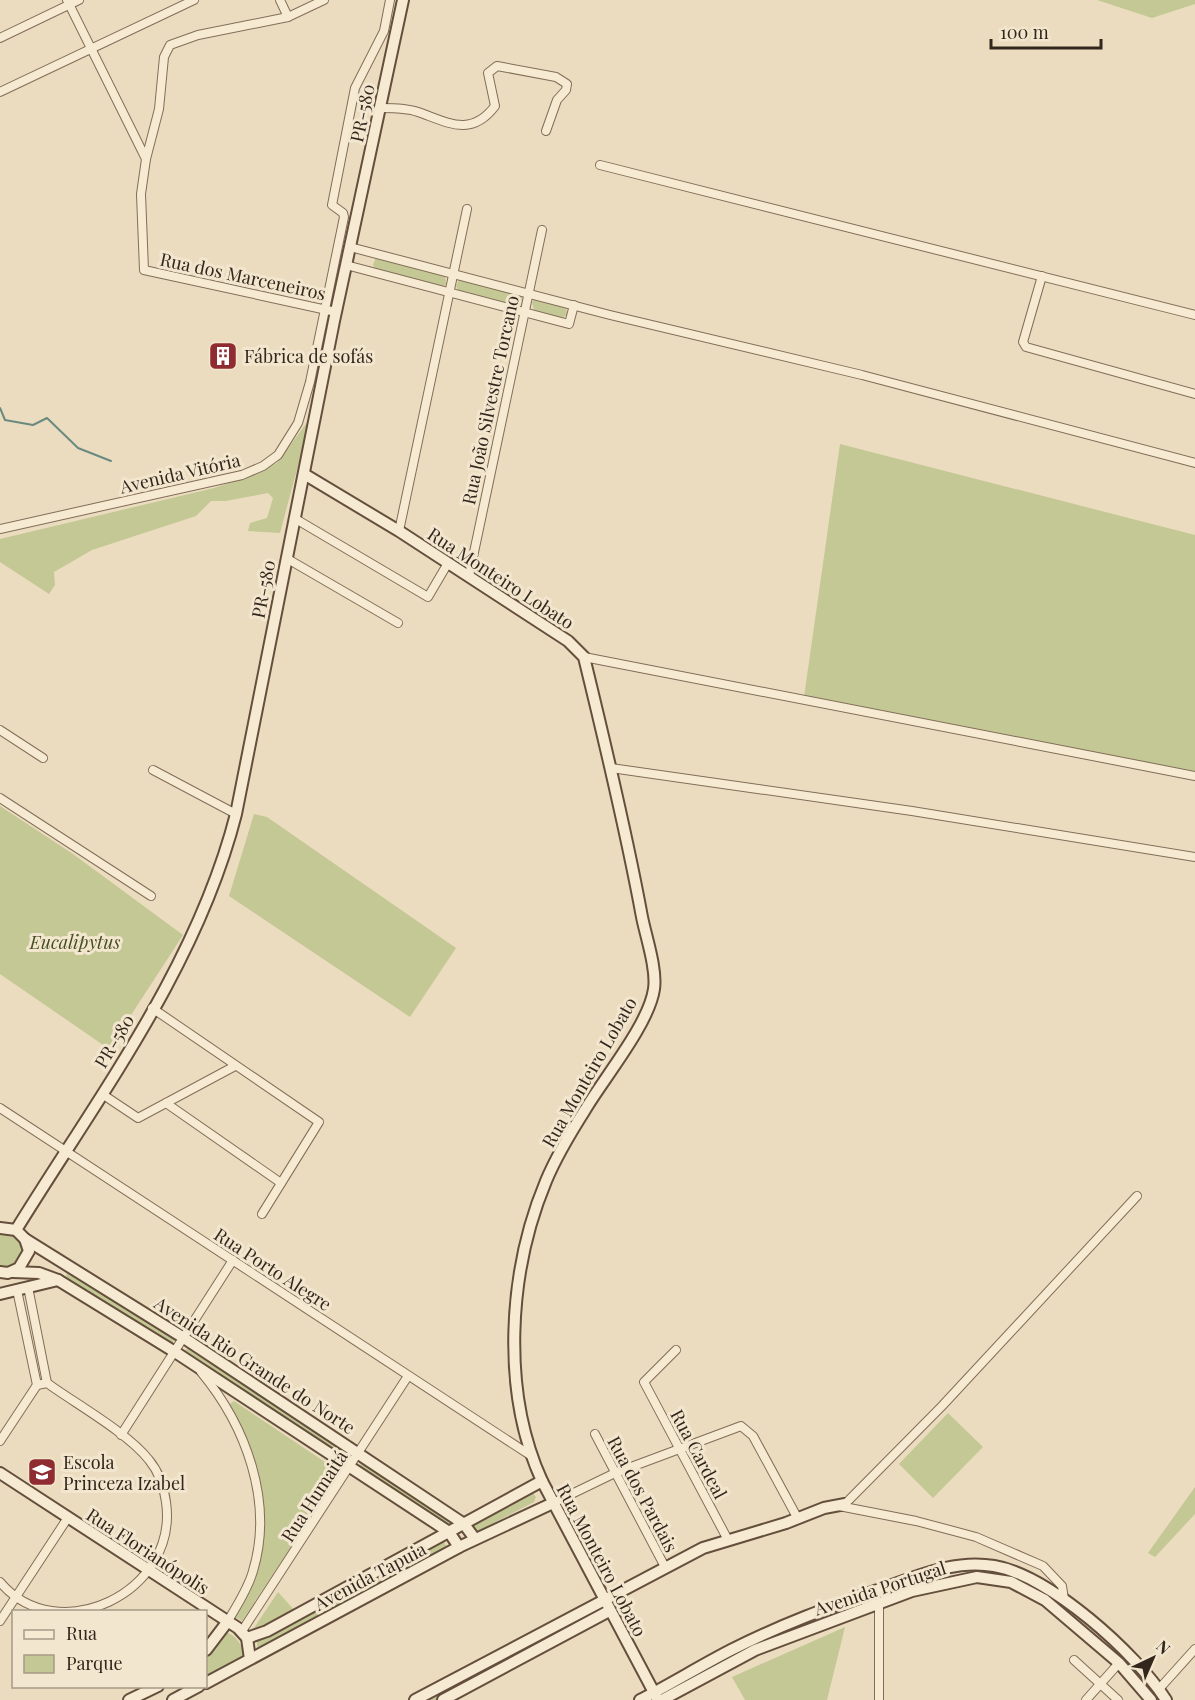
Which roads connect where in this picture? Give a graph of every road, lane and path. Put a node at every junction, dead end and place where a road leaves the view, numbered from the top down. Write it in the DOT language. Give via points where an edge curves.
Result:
graph roads {
  1 [pos="79,0"];
  2 [pos="194,0"];
  3 [pos="280,0"];
  4 [pos="324,0"];
  5 [pos="390,0"];
  6 [pos="403,0"];
  7 [pos="68,2"];
  8 [pos="288,17"];
  9 [pos="384,32"];
  10 [pos="396,34"];
  11 [pos="0,38"];
  12 [pos="91,48"];
  13 [pos="0,92"];
  14 [pos="381,108"];
  15 [pos="546,131"];
  16 [pos="146,159"];
  17 [pos="600,165"];
  18 [pos="467,209"];
  19 [pos="542,230"];
  20 [pos="350,247"];
  21 [pos="346,265"];
  22 [pos="454,273"];
  23 [pos="1042,276"];
  24 [pos="449,292"];
  25 [pos="528,293"];
  26 [pos="574,305"];
  27 [pos="325,309"];
  28 [pos="336,312"];
  29 [pos="524,312"];
  30 [pos="1195,315"];
  31 [pos="1195,394"];
  32 [pos="1195,463"];
  33 [pos="303,474"];
  34 [pos="294,518"];
  35 [pos="0,530"];
  36 [pos="399,531"];
  37 [pos="286,558"];
  38 [pos="448,563"];
  39 [pos="469,576"];
  40 [pos="398,623"];
  41 [pos="584,657"];
  42 [pos="0,730"];
  43 [pos="43,758"];
  44 [pos="611,768"];
  45 [pos="153,770"];
  46 [pos="1195,776"];
  47 [pos="0,798"];
  48 [pos="236,814"];
  49 [pos="1195,858"];
  50 [pos="151,896"];
  51 [pos="152,1008"];
  52 [pos="235,1066"];
  53 [pos="102,1094"];
  54 [pos="166,1103"];
  55 [pos="0,1108"];
  56 [pos="65,1150"];
  57 [pos="281,1183"];
  58 [pos="1137,1196"];
  59 [pos="262,1214"];
  60 [pos="6,1227"];
  61 [pos="25,1239"];
  62 [pos="233,1260"];
  63 [pos="67,1263"];
  64 [pos="0,1272"];
  65 [pos="14,1272"];
  66 [pos="58,1280"];
  67 [pos="23,1289"];
  68 [pos="0,1294"];
  69 [pos="184,1338"];
  70 [pos="676,1350"];
  71 [pos="175,1352"];
  72 [pos="196,1367"];
  73 [pos="408,1376"];
  74 [pos="47,1383"];
  75 [pos="37,1385"];
  76 [pos="595,1434"];
  77 [pos="121,1436"];
  78 [pos="0,1441"];
  79 [pos="679,1447"];
  80 [pos="360,1452"];
  81 [pos="530,1455"];
  82 [pos="350,1468"];
  83 [pos="0,1473"];
  84 [pos="615,1473"];
  85 [pos="542,1481"];
  86 [pos="553,1503"];
  87 [pos="841,1505"];
  88 [pos="67,1519"];
  89 [pos="798,1519"];
  90 [pos="464,1524"];
  91 [pos="449,1532"];
  92 [pos="475,1539"];
  93 [pos="728,1540"];
  94 [pos="459,1547"];
  95 [pos="665,1568"];
  96 [pos="149,1571"];
  97 [pos="0,1582"];
  98 [pos="16,1596"];
  99 [pos="1064,1599"];
  100 [pos="879,1603"];
  101 [pos="607,1606"];
  102 [pos="0,1621"];
  103 [pos="228,1621"];
  104 [pos="244,1634"];
  105 [pos="207,1649"];
  106 [pos="1195,1649"];
  107 [pos="250,1659"];
  108 [pos="1074,1660"];
  109 [pos="1119,1663"];
  110 [pos="207,1682"];
  111 [pos="1101,1684"];
  112 [pos="154,1688"];
  113 [pos="195,1688"];
  114 [pos="1159,1689"];
  115 [pos="658,1698"];
  116 [pos="129,1700"];
  117 [pos="173,1700"];
  118 [pos="416,1700"];
  119 [pos="443,1700"];
  120 [pos="640,1700"];
  121 [pos="879,1700"];
  122 [pos="1086,1700"];
  123 [pos="1118,1700"];
  124 [pos="1151,1700"];
  125 [pos="1166,1700"];
  1 -- 7 [label="street"];
  2 -- 12 [label="street"];
  3 -- 8 [label="street"];
  4 -- 8 [label="street"];
  5 -- 9 [label="street"];
  6 -- 10 [label="main road, PR-580 / PR-580"];
  7 -- 11 [label="street"];
  7 -- 12 [label="street"];
  8 -- 16 [label="street" via="198,35 170,45 164,57 159,109"];
  9 -- 10 [label="street"];
  9 -- 27 [label="street, Avenida Vitória" via="355,88 332,205 344,217"];
  10 -- 14 [label="main road, PR-580 / PR-580"];
  12 -- 13 [label="street"];
  12 -- 16 [label="street"];
  14 -- 15 [label="street" via="406,109 442,123 476,122 495,106 488,73 497,66 556,77 567,84 556,100"];
  14 -- 20 [label="main road, PR-580 / PR-580"];
  16 -- 27 [label="street, Rua dos Marceneiros" via="141,194 144,270"];
  17 -- 23 [label="street"];
  18 -- 22 [label="street"];
  19 -- 25 [label="street, Rua João Silvestre Torcano"];
  20 -- 21 [label="main road, PR-580 / PR-580"];
  20 -- 22 [label="street"];
  21 -- 24 [label="street"];
  21 -- 28 [label="main road, PR-580 / PR-580"];
  22 -- 24 [label="street"];
  22 -- 25 [label="street"];
  23 -- 30 [label="street"];
  23 -- 31 [label="street" via="1023,342 1026,347"];
  24 -- 29 [label="street"];
  24 -- 36 [label="street"];
  25 -- 26 [label="street"];
  25 -- 29 [label="street, Rua João Silvestre Torcano"];
  26 -- 29 [label="street" via="569,324"];
  26 -- 32 [label="street" via="862,375"];
  27 -- 28 [label="street, Rua dos Marceneiros"];
  27 -- 35 [label="street, Avenida Vitória" via="294,433 272,460 254,471 227,479"];
  28 -- 33 [label="main road, PR-580 / PR-580"];
  29 -- 39 [label="street, Rua João Silvestre Torcano"];
  33 -- 34 [label="main road, PR-580 / PR-580"];
  33 -- 36 [label="main road, Rua Monteiro Lobato"];
  34 -- 37 [label="main road, PR-580 / PR-580"];
  34 -- 38 [label="street" via="428,597"];
  36 -- 38 [label="main road, Rua Monteiro Lobato"];
  37 -- 40 [label="street"];
  37 -- 48 [label="main road, PR-580 / PR-580"];
  38 -- 39 [label="main road, Rua Monteiro Lobato"];
  39 -- 41 [label="main road, Rua Monteiro Lobato" via="568,641"];
  41 -- 44 [label="main road, Rua Monteiro Lobato"];
  41 -- 46 [label="street"];
  42 -- 43 [label="street"];
  44 -- 49 [label="street" via="912,811"];
  44 -- 81 [label="main road, Rua Monteiro Lobato" via="654,990 646,1014 550,1172 530,1229 519,1285 515,1351 518,1394"];
  45 -- 48 [label="street"];
  47 -- 50 [label="street"];
  48 -- 51 [label="main road, PR-580 / PR-580" via="208,903"];
  51 -- 52 [label="street"];
  51 -- 53 [label="main road, PR-580 / PR-580"];
  52 -- 54 [label="street"];
  52 -- 57 [label="street" via="319,1122"];
  53 -- 54 [label="street" via="138,1118"];
  53 -- 56 [label="main road, PR-580 / PR-580"];
  54 -- 57 [label="street"];
  55 -- 56 [label="street, Rua Porto Alegre"];
  56 -- 60 [label="main road, PR-580"];
  56 -- 62 [label="street, Rua Porto Alegre"];
  57 -- 59 [label="street"];
  58 -- 87 [label="street" via="942,1406"];
  60 -- 61 [label="main road, Avenida Rio Grande do Norte"];
  61 -- 63 [label="main road, Avenida Rio Grande do Norte"];
  61 -- 65 [label="main road" via="27,1258"];
  62 -- 69 [label="street"];
  62 -- 73 [label="street, Rua Porto Alegre"];
  63 -- 66 [label="main road"];
  63 -- 69 [label="main road, Avenida Rio Grande do Norte"];
  64 -- 65 [label="main road, Avenida Rio Grande do Norte"];
  65 -- 66 [label="main road, Avenida Rio Grande do Norte" via="39,1273"];
  66 -- 67 [label="main road"];
  66 -- 71 [label="main road, Avenida Rio Grande do Norte"];
  67 -- 68 [label="main road"];
  67 -- 74 [label="street"];
  67 -- 75 [label="street"];
  69 -- 71 [label="street"];
  69 -- 80 [label="main road, Avenida Rio Grande do Norte"];
  70 -- 79 [label="street, Rua Cardeal" via="644,1382"];
  71 -- 72 [label="main road, Avenida Rio Grande do Norte"];
  71 -- 77 [label="street"];
  72 -- 82 [label="main road, Avenida Rio Grande do Norte"];
  72 -- 103 [label="street" via="223,1403 242,1440 260,1507 253,1572"];
  73 -- 80 [label="street, Rua Humaitá"];
  73 -- 81 [label="street, Rua Porto Alegre"];
  74 -- 75 [label="street"];
  74 -- 77 [label="street"];
  75 -- 78 [label="street"];
  76 -- 84 [label="street, Rua dos Pardais"];
  77 -- 96 [label="street" via="151,1462 165,1498 165,1539"];
  79 -- 84 [label="street"];
  79 -- 89 [label="street" via="741,1426 747,1429"];
  79 -- 93 [label="street, Rua Cardeal"];
  80 -- 82 [label="street, Rua Humaitá"];
  80 -- 90 [label="main road, Avenida Rio Grande do Norte"];
  81 -- 85 [label="main road, Rua Monteiro Lobato"];
  82 -- 91 [label="main road, Avenida Rio Grande do Norte"];
  82 -- 104 [label="street, Rua Humaitá"];
  83 -- 88 [label="main road, Rua Florianópolis"];
  84 -- 86 [label="street"];
  84 -- 95 [label="street, Rua dos Pardais"];
  85 -- 86 [label="main road, Rua Monteiro Lobato"];
  85 -- 90 [label="main road, Avenida Tapuia"];
  86 -- 92 [label="main road, Avenida Tapuia"];
  86 -- 101 [label="main road, Rua Monteiro Lobato"];
  87 -- 89 [label="main road"];
  87 -- 99 [label="street" via="976,1537 1043,1566 1062,1586"];
  88 -- 96 [label="main road, Rua Florianópolis"];
  88 -- 98 [label="street"];
  89 -- 93 [label="main road"];
  90 -- 91 [label="main road, Avenida Tapuia"];
  90 -- 92 [label="main road, Avenida Rio Grande do Norte"];
  91 -- 94 [label="main road"];
  91 -- 104 [label="main road, Avenida Tapuia" via="267,1631"];
  92 -- 94 [label="main road, Avenida Tapuia"];
  93 -- 95 [label="main road"];
  94 -- 107 [label="main road, Avenida Tapuia"];
  95 -- 101 [label="main road"];
  96 -- 98 [label="street" via="119,1597 90,1610 43,1608"];
  96 -- 103 [label="main road, Rua Florianópolis"];
  97 -- 98 [label="street"];
  98 -- 102 [label="street"];
  99 -- 114 [label="main road" via="1129,1655"];
  99 -- 115 [label="main road" via="1040,1581 1005,1568 980,1564 946,1568 778,1628 732,1649"];
  100 -- 109 [label="main road, Avenida Portugal" via="967,1578 1011,1582 1055,1607"];
  100 -- 115 [label="main road, Avenida Portugal" via="755,1650"];
  100 -- 121 [label="street"];
  101 -- 115 [label="main road, Rua Monteiro Lobato"];
  101 -- 118 [label="main road"];
  101 -- 119 [label="main road"];
  103 -- 104 [label="main road, Rua Florianópolis"];
  103 -- 105 [label="main road"];
  104 -- 107 [label="main road"];
  106 -- 114 [label="street"];
  107 -- 110 [label="main road, Avenida Tapuia"];
  108 -- 111 [label="street"];
  109 -- 111 [label="street"];
  109 -- 124 [label="main road, Avenida Portugal"];
  111 -- 122 [label="street"];
  111 -- 123 [label="street"];
  112 -- 116 [label="main road"];
  113 -- 117 [label="main road"];
  114 -- 125 [label="main road"];
  115 -- 120 [label="main road, Avenida Portugal"];
}
